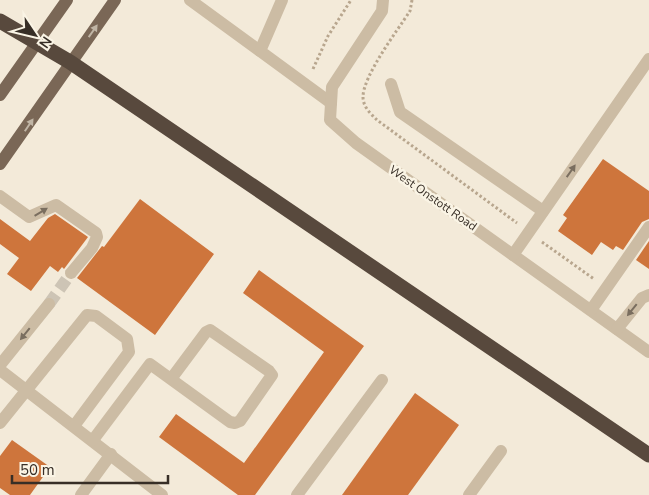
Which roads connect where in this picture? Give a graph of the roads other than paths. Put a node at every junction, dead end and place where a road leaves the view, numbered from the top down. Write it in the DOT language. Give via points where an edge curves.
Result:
graph roads {
  1 [pos="68,0"];
  2 [pos="115,0"];
  3 [pos="190,0"];
  4 [pos="383,0"];
  5 [pos="278,1"];
  6 [pos="0,21"];
  7 [pos="37,42"];
  8 [pos="260,51"];
  9 [pos="649,59"];
  10 [pos="70,62"];
  11 [pos="392,84"];
  12 [pos="0,95"];
  13 [pos="331,103"];
  14 [pos="0,164"];
  15 [pos="0,196"];
  16 [pos="543,212"];
  17 [pos="649,227"];
  18 [pos="513,255"];
  19 [pos="71,274"];
  20 [pos="649,295"];
  21 [pos="49,304"];
  22 [pos="591,310"];
  23 [pos="617,329"];
  24 [pos="649,352"];
  25 [pos="0,365"];
  26 [pos="0,370"];
  27 [pos="171,379"];
  28 [pos="382,380"];
  29 [pos="25,389"];
  30 [pos="0,423"];
  31 [pos="74,426"];
  32 [pos="93,440"];
  33 [pos="501,451"];
  34 [pos="111,454"];
  35 [pos="649,455"];
  36 [pos="81,495"];
  37 [pos="162,495"];
  38 [pos="297,495"];
  39 [pos="469,495"];
  1 -- 7 [label="main road"];
  10 -- 2 [label="main road, one-way"];
  3 -- 8 [label="street"];
  4 -- 13 [label="street, West Onstott Road" via="382,11 332,87"];
  5 -- 8 [label="street"];
  6 -- 7 [label="highway"];
  7 -- 10 [label="highway"];
  7 -- 12 [label="main road"];
  8 -- 13 [label="street"];
  16 -- 9 [label="street, one-way"];
  14 -- 10 [label="main road, one-way"];
  10 -- 35 [label="highway"];
  11 -- 16 [label="street" via="400,112"];
  13 -- 18 [label="street, West Onstott Road" via="330,120 356,143"];
  15 -- 19 [label="street, one-way" via="29,217 56,205 96,232 92,248"];
  16 -- 18 [label="street"];
  17 -- 22 [label="street"];
  18 -- 22 [label="street, West Onstott Road"];
  20 -- 23 [label="street, one-way" via="642,298"];
  21 -- 25 [label="street, one-way"];
  22 -- 23 [label="street, West Onstott Road"];
  23 -- 24 [label="street, West Onstott Road"];
  26 -- 29 [label="street"];
  27 -- 27 [label="street" via="235,423 272,375 210,330"];
  27 -- 32 [label="street" via="150,364"];
  28 -- 38 [label="street"];
  29 -- 30 [label="street"];
  29 -- 31 [label="street"];
  29 -- 31 [label="street" via="87,315 96,316 127,338 129,352"];
  31 -- 32 [label="street"];
  32 -- 34 [label="street"];
  33 -- 39 [label="street"];
  34 -- 36 [label="street"];
  34 -- 37 [label="street"];
}
